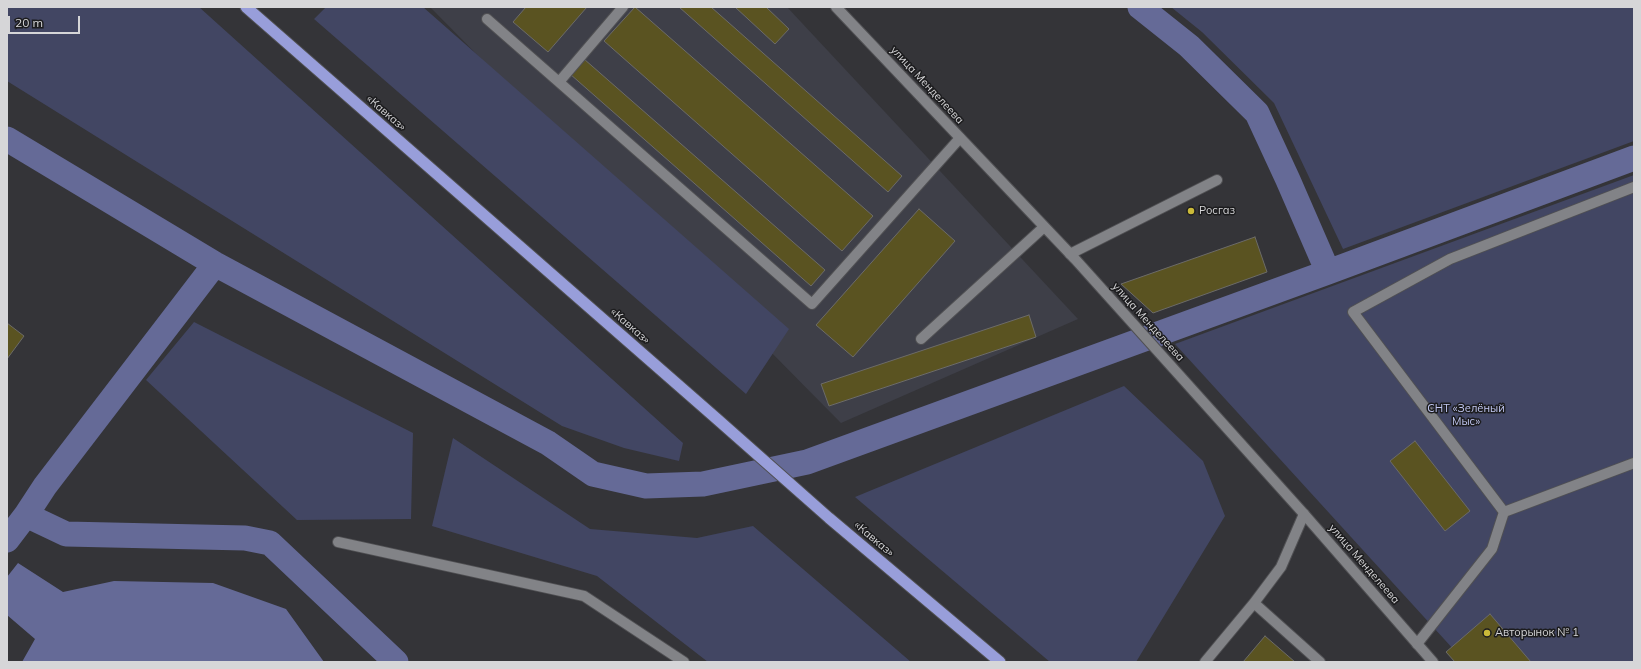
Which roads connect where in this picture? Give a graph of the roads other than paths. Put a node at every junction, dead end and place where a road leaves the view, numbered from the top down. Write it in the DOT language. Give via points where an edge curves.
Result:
graph roads {
  1 [pos="246,7"];
  2 [pos="623,7"];
  3 [pos="836,7"];
  4 [pos="487,20"];
  5 [pos="559,82"];
  6 [pos="960,138"];
  7 [pos="1217,180"];
  8 [pos="1634,187"];
  9 [pos="1044,226"];
  10 [pos="1072,257"];
  11 [pos="921,340"];
  12 [pos="1634,463"];
  13 [pos="1504,512"];
  14 [pos="1304,514"];
  15 [pos="338,542"];
  16 [pos="1254,603"];
  17 [pos="1417,644"];
  18 [pos="684,662"];
  19 [pos="1000,662"];
  20 [pos="1205,662"];
  21 [pos="1320,662"];
  22 [pos="1433,662"];
  1 -- 19 [label="highway, «Кавказ»" via="828,518"];
  2 -- 5 [label="main road"];
  3 -- 6 [label="main road, улица Менделеева"];
  4 -- 5 [label="main road"];
  5 -- 6 [label="main road" via="812,304"];
  6 -- 9 [label="main road, улица Менделеева"];
  7 -- 10 [label="main road"];
  8 -- 13 [label="main road" via="1450,259 1353,312"];
  9 -- 10 [label="main road, улица Менделеева"];
  9 -- 11 [label="main road"];
  10 -- 14 [label="main road, улица Менделеева"];
  12 -- 13 [label="main road"];
  13 -- 17 [label="main road" via="1492,549"];
  14 -- 16 [label="main road" via="1281,567"];
  14 -- 17 [label="main road, улица Менделеева"];
  15 -- 18 [label="main road" via="584,596"];
  16 -- 20 [label="main road"];
  16 -- 21 [label="main road"];
  17 -- 22 [label="main road, улица Менделеева"];
}
